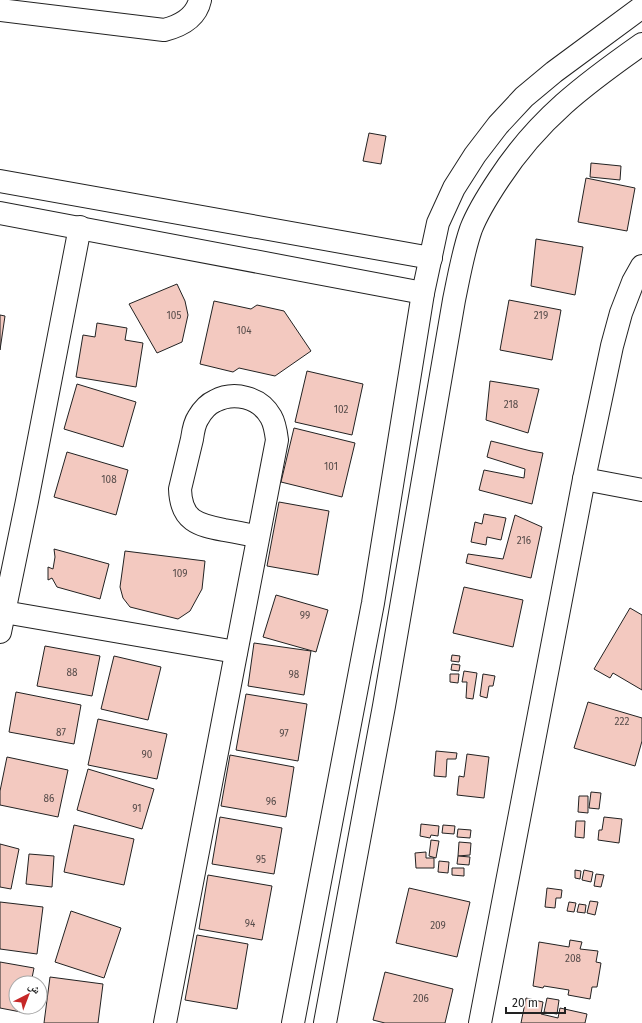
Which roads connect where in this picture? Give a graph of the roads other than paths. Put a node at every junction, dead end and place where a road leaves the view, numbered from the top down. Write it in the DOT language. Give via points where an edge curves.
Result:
graph roads {
  1 [pos="200,0"];
  2 [pos="642,7"];
  3 [pos="0,10"];
  4 [pos="642,44"];
  5 [pos="0,181"];
  6 [pos="0,212"];
  7 [pos="80,227"];
  8 [pos="430,258"];
  9 [pos="642,266"];
  10 [pos="423,293"];
  11 [pos="584,479"];
  12 [pos="642,490"];
  13 [pos="390,499"];
  14 [pos="419,504"];
  15 [pos="258,537"];
  16 [pos="2,622"];
  17 [pos="236,652"];
  18 [pos="165,1023"];
  19 [pos="293,1023"];
  20 [pos="325,1023"];
  21 [pos="480,1023"];
  1 -- 3 [label="street" via="192,15 184,22 164,30"];
  2 -- 8 [label="street" via="554,72 524,97 498,125 454,188 438,223"];
  4 -- 14 [label="street" via="565,102 536,130 511,160 489,194 472,229 454,300"];
  5 -- 8 [label="street"];
  6 -- 7 [label="street"];
  7 -- 10 [label="street"];
  7 -- 16 [label="street"];
  8 -- 10 [label="street"];
  9 -- 11 [label="street" via="621,313 612,346"];
  10 -- 13 [label="street"];
  11 -- 12 [label="street"];
  11 -- 21 [label="street"];
  13 -- 14 [label="street"];
  13 -- 19 [label="street" via="373,603"];
  14 -- 20 [label="street"];
  15 -- 15 [label="street" via="277,440 275,427 270,416 256,402 238,396 226,397 214,401 196,420 180,489 182,507 187,515 201,526"];
  15 -- 17 [label="street"];
  16 -- 17 [label="street"];
  17 -- 18 [label="street"];
}
